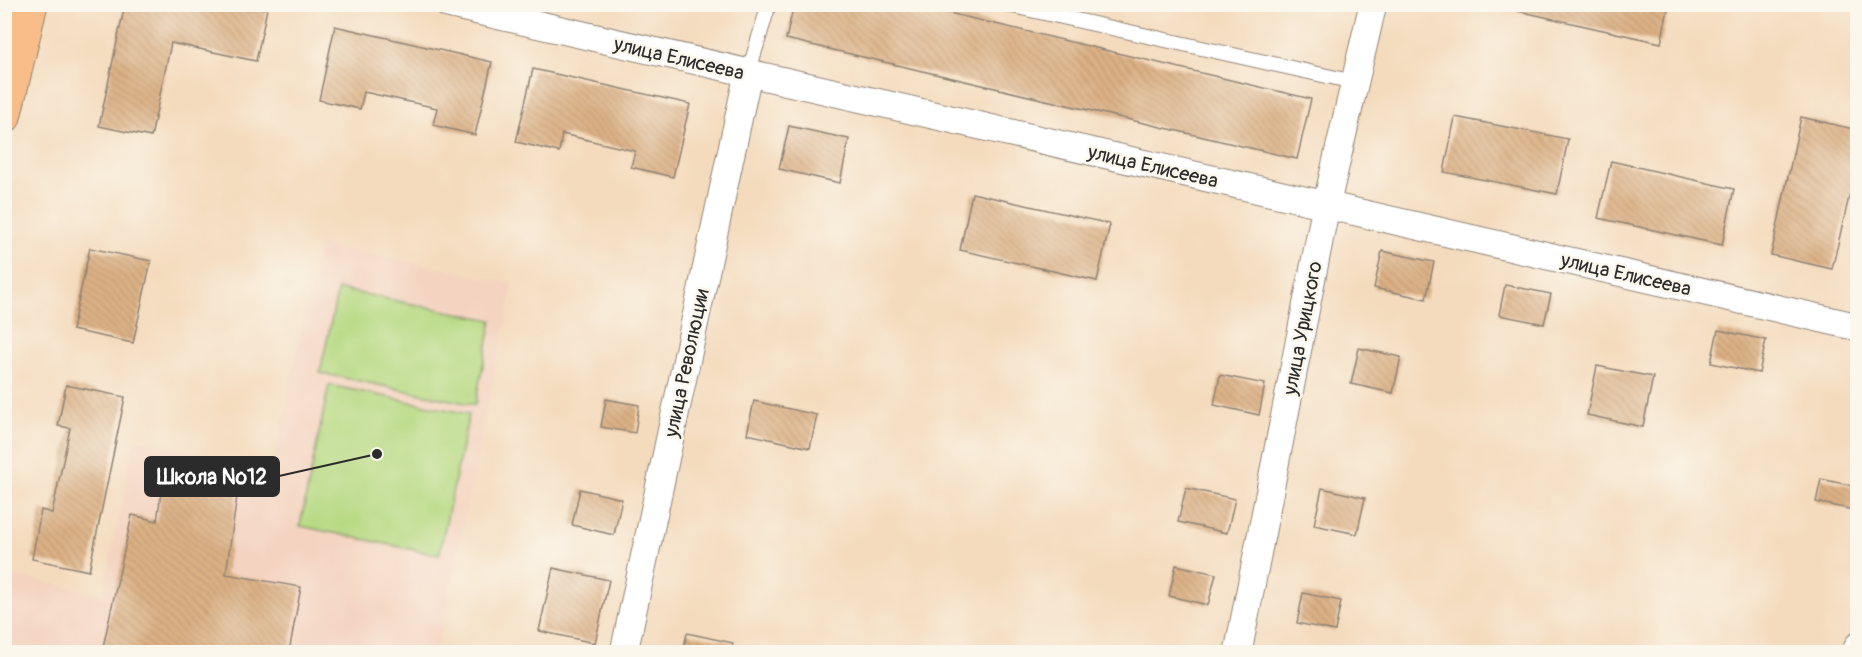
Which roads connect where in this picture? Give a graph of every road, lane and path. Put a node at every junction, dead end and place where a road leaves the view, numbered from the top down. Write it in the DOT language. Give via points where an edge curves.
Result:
graph roads {
  1 [pos="30,4"];
  2 [pos="448,4"];
  3 [pos="769,4"];
  4 [pos="1004,4"];
  5 [pos="1373,4"];
  6 [pos="519,13"];
  7 [pos="748,74"];
  8 [pos="1354,82"];
  9 [pos="4,117"];
  10 [pos="1326,206"];
  11 [pos="1857,327"];
  12 [pos="1857,646"];
  13 [pos="624,652"];
  14 [pos="1238,652"];
  15 [pos="1856,652"];
  1 -- 9 [label="main road"];
  2 -- 6 [label="street, улица Елисеева"];
  3 -- 7 [label="lane"];
  4 -- 8 [label="lane"];
  5 -- 8 [label="street, улица Урицкого"];
  6 -- 7 [label="street, улица Елисеева"];
  7 -- 10 [label="street, улица Елисеева"];
  7 -- 13 [label="street, улица Революции"];
  8 -- 10 [label="street, улица Урицкого"];
  10 -- 11 [label="street, улица Елисеева"];
  10 -- 14 [label="street, улица Урицкого"];
  12 -- 15 [label="street"];
}
